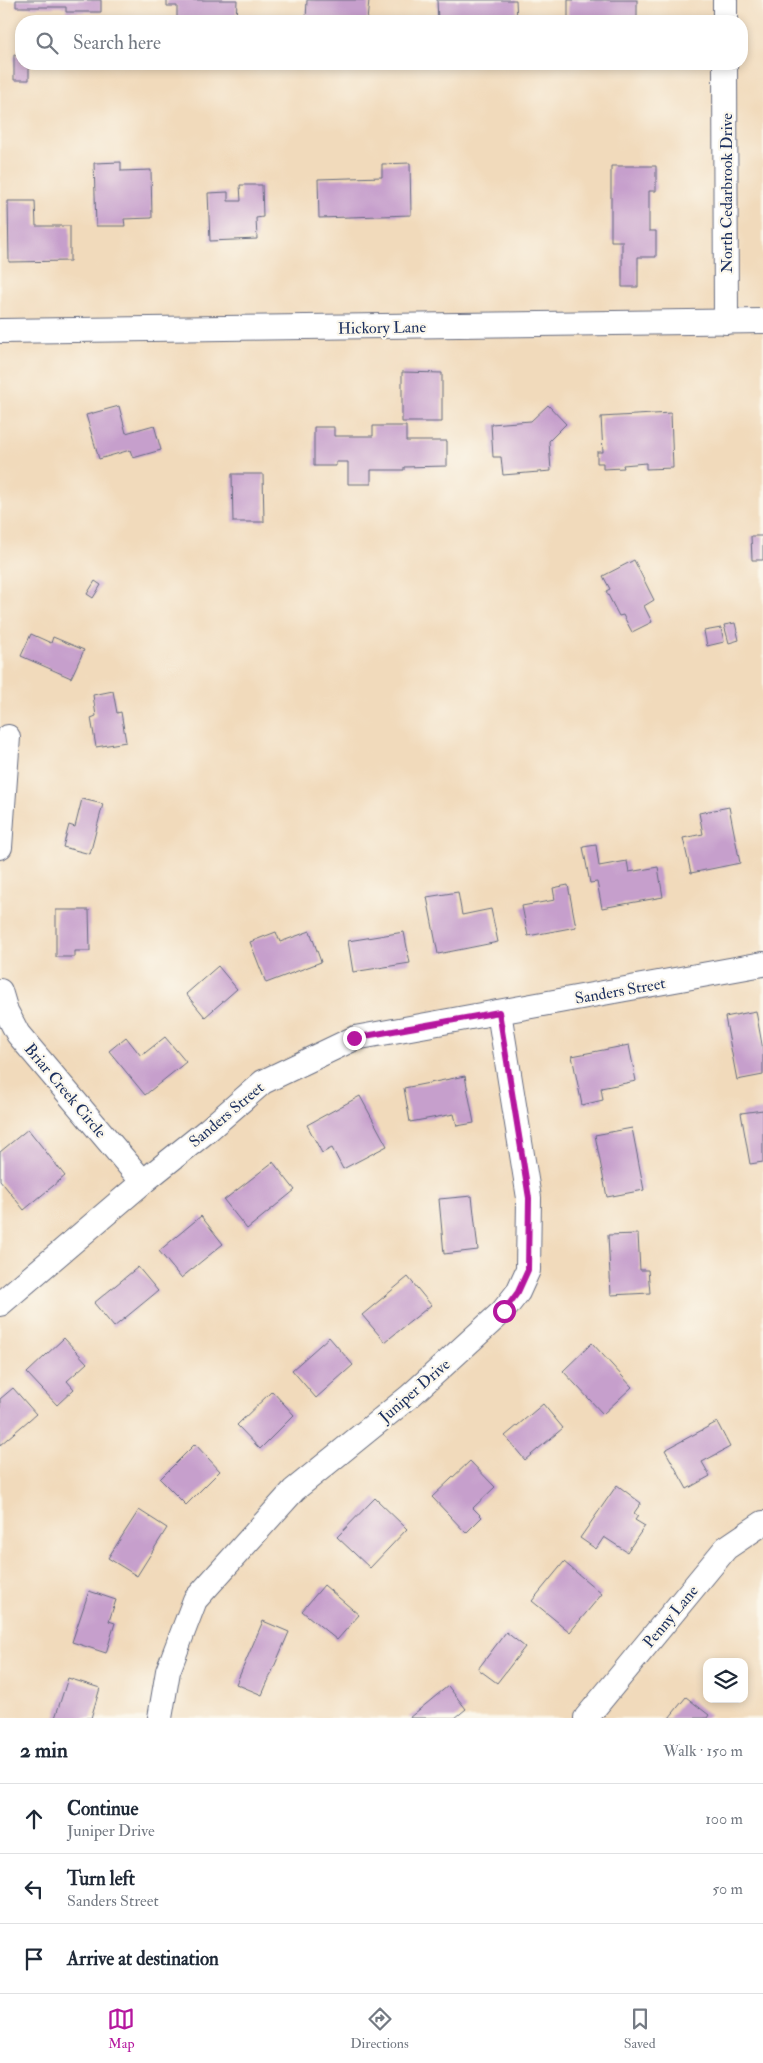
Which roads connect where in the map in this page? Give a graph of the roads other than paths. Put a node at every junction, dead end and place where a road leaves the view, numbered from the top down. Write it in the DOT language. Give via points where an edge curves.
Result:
graph roads {
  1 [pos="724,0"];
  2 [pos="725,15"];
  3 [pos="725,70"];
  4 [pos="763,321"];
  5 [pos="726,322"];
  6 [pos="0,331"];
  7 [pos="8,737"];
  8 [pos="0,847"];
  9 [pos="763,964"];
  10 [pos="0,991"];
  11 [pos="499,1012"];
  12 [pos="143,1182"];
  13 [pos="0,1304"];
  14 [pos="763,1523"];
  15 [pos="160,1718"];
  16 [pos="586,1718"];
  1 -- 2 [label="street"];
  3 -- 5 [label="street, North Cedarbrook Drive"];
  4 -- 5 [label="street, Hickory Lane"];
  5 -- 6 [label="street, Hickory Lane"];
  7 -- 8 [label="street"];
  9 -- 11 [label="street, Sanders Street"];
  10 -- 12 [label="street, Briar Creek Circle" via="18,1034"];
  11 -- 12 [label="street, Sanders Street" via="354,1038 263,1082"];
  11 -- 15 [label="street, Juniper Drive" via="529,1198 528,1270 518,1292 504,1311 410,1396 294,1490 195,1600 168,1671"];
  12 -- 13 [label="street, Sanders Street"];
  14 -- 16 [label="street, Penny Lane" via="726,1548"];
}
